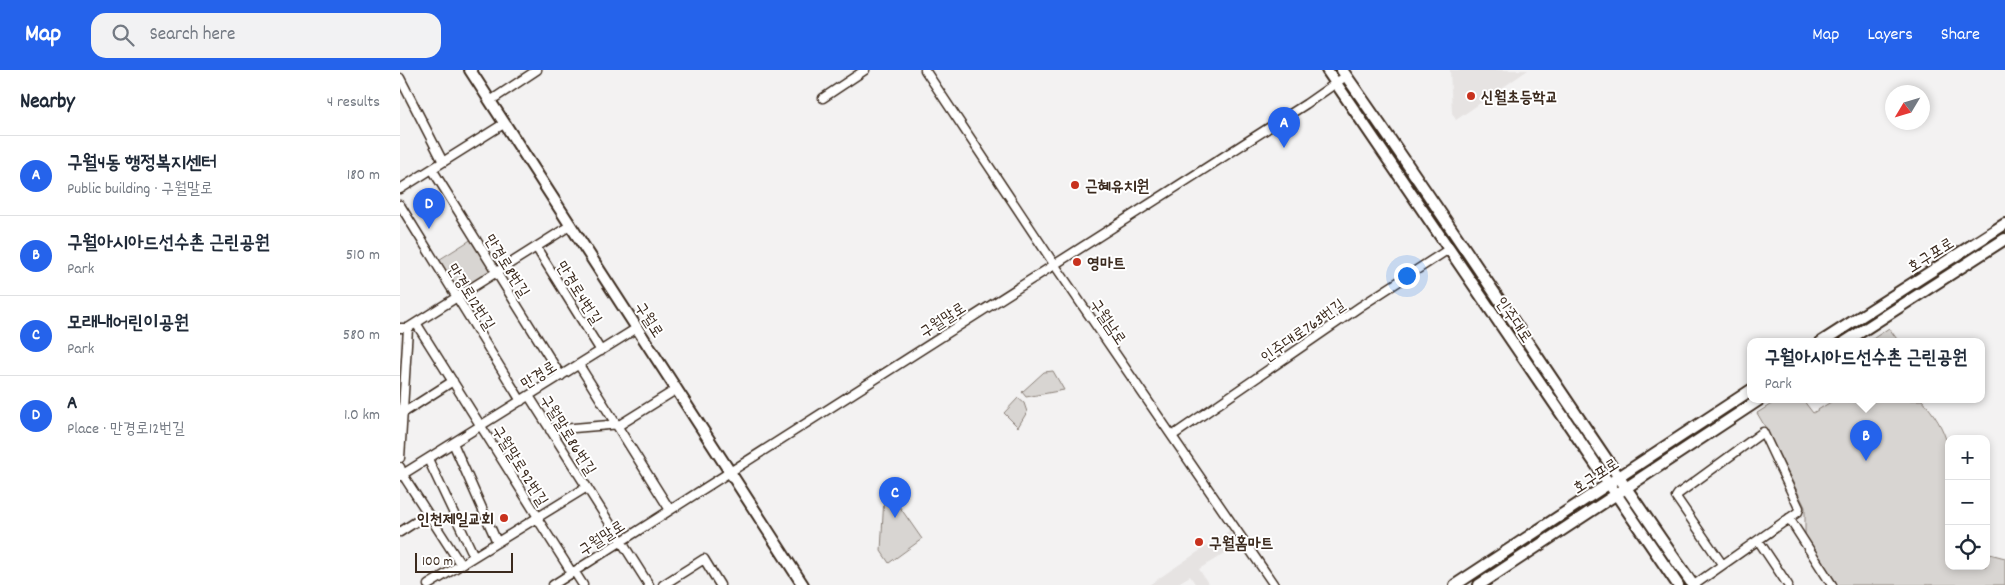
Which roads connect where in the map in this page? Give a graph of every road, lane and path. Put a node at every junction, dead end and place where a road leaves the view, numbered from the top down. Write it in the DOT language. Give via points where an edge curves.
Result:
graph roads {
  1 [pos="470,70"];
  2 [pos="536,70"];
  3 [pos="865,70"];
  4 [pos="925,70"];
  5 [pos="1327,70"];
  6 [pos="1344,73"];
  7 [pos="400,78"];
  8 [pos="1336,83"];
  9 [pos="823,98"];
  10 [pos="490,101"];
  11 [pos="505,124"];
  12 [pos="444,162"];
  13 [pos="432,169"];
  14 [pos="400,189"];
  15 [pos="400,205"];
  16 [pos="571,225"];
  17 [pos="2003,228"];
  18 [pos="2005,239"];
  19 [pos="536,247"];
  20 [pos="1449,249"];
  21 [pos="1054,264"];
  22 [pos="496,272"];
  23 [pos="456,298"];
  24 [pos="416,323"];
  25 [pos="404,328"];
  26 [pos="637,328"];
  27 [pos="1827,338"];
  28 [pos="1851,338"];
  29 [pos="601,351"];
  30 [pos="579,365"];
  31 [pos="561,376"];
  32 [pos="453,381"];
  33 [pos="677,389"];
  34 [pos="1747,393"];
  35 [pos="529,396"];
  36 [pos="521,401"];
  37 [pos="1754,403"];
  38 [pos="403,413"];
  39 [pos="616,424"];
  40 [pos="481,426"];
  41 [pos="550,430"];
  42 [pos="1172,436"];
  43 [pos="453,444"];
  44 [pos="400,458"];
  45 [pos="428,459"];
  46 [pos="730,471"];
  47 [pos="401,473"];
  48 [pos="1618,478"];
  49 [pos="1608,484"];
  50 [pos="587,487"];
  51 [pos="1625,489"];
  52 [pos="1616,495"];
  53 [pos="670,510"];
  54 [pos="428,514"];
  55 [pos="538,517"];
  56 [pos="1789,518"];
  57 [pos="400,532"];
  58 [pos="1758,540"];
  59 [pos="621,541"];
  60 [pos="497,542"];
  61 [pos="474,556"];
  62 [pos="463,563"];
  63 [pos="1722,564"];
  64 [pos="573,572"];
  65 [pos="719,583"];
  66 [pos="428,585"];
  67 [pos="553,585"];
  68 [pos="582,585"];
  69 [pos="649,585"];
  70 [pos="663,585"];
  71 [pos="709,585"];
  72 [pos="803,585"];
  73 [pos="1274,585"];
  74 [pos="1455,585"];
  75 [pos="1479,585"];
  76 [pos="1678,585"];
  77 [pos="1693,585"];
  78 [pos="1788,585"];
  79 [pos="1832,585"];
  1 -- 10 [label="main road, 구월로"];
  2 -- 10 [label="street"];
  3 -- 9 [label="street"];
  4 -- 21 [label="street, 구월남로"];
  5 -- 8 [label="main road, 인주대로"];
  6 -- 8 [label="street, 구월말로"];
  6 -- 48 [label="main road, 인주대로"];
  7 -- 12 [label="street"];
  8 -- 20 [label="main road, 인주대로"];
  8 -- 21 [label="street, 구월말로"];
  10 -- 11 [label="main road, 구월로"];
  11 -- 12 [label="street"];
  11 -- 16 [label="main road, 구월로"];
  12 -- 13 [label="street"];
  13 -- 14 [label="street"];
  13 -- 22 [label="street, 만경로8번길"];
  15 -- 23 [label="street, 만경로12번길"];
  16 -- 19 [label="street"];
  16 -- 26 [label="main road, 구월로"];
  17 -- 27 [label="main road, 호구포로"];
  18 -- 28 [label="main road, 호구포로"];
  19 -- 22 [label="street"];
  19 -- 29 [label="street, 만경로4번길"];
  20 -- 42 [label="street, 인주대로763번길"];
  20 -- 49 [label="main road, 인주대로"];
  21 -- 42 [label="street, 구월남로"];
  21 -- 46 [label="street, 구월말로"];
  22 -- 23 [label="street"];
  22 -- 31 [label="street, 만경로8번길"];
  23 -- 24 [label="street"];
  23 -- 36 [label="street, 만경로12번길"];
  24 -- 25 [label="street"];
  24 -- 32 [label="street, 구월말로92번길"];
  25 -- 38 [label="street"];
  26 -- 29 [label="street, 만경로"];
  26 -- 33 [label="main road, 구월로"];
  29 -- 30 [label="street, 만경로"];
  30 -- 31 [label="street, 만경로"];
  30 -- 39 [label="street"];
  31 -- 35 [label="street, 만경로"];
  32 -- 38 [label="street"];
  32 -- 40 [label="street, 구월말로92번길"];
  33 -- 39 [label="street"];
  33 -- 46 [label="main road, 구월로"];
  34 -- 48 [label="main road, 호구포로"];
  35 -- 36 [label="street, 만경로"];
  35 -- 41 [label="street, 구월말로86번길"];
  36 -- 40 [label="street, 만경로"];
  37 -- 51 [label="main road, 호구포로"];
  38 -- 44 [label="street"];
  39 -- 41 [label="street"];
  39 -- 53 [label="street"];
  40 -- 43 [label="street, 만경로"];
  40 -- 55 [label="street, 구월말로92번길"];
  41 -- 50 [label="street, 구월말로86번길"];
  42 -- 73 [label="street, 구월남로"];
  43 -- 45 [label="street, 만경로"];
  43 -- 60 [label="street"];
  45 -- 47 [label="street, 만경로"];
  45 -- 61 [label="street"];
  46 -- 53 [label="street, 구월말로"];
  46 -- 72 [label="main road, 구월로"];
  47 -- 54 [label="street"];
  48 -- 49 [label="main road, 호구포로"];
  48 -- 51 [label="main road, 인주대로"];
  49 -- 52 [label="main road, 인주대로"];
  49 -- 74 [label="main road, 호구포로"];
  50 -- 55 [label="street, 구월말로86번길"];
  50 -- 59 [label="street, 구월말로86번길"];
  51 -- 52 [label="main road, 호구포로"];
  51 -- 77 [label="main road, 인주대로"];
  52 -- 75 [label="main road, 호구포로"];
  52 -- 76 [label="main road, 인주대로"];
  53 -- 59 [label="street, 구월말로"];
  54 -- 57 [label="street"];
  54 -- 62 [label="street"];
  55 -- 60 [label="street, 구월말로92번길"];
  55 -- 64 [label="street, 구월말로92번길"];
  56 -- 58 [label="street"];
  56 -- 63 [label="street" via="1799,508 1763,432 1676,497"];
  56 -- 79 [label="street"];
  58 -- 63 [label="street"];
  58 -- 78 [label="street"];
  59 -- 64 [label="street, 구월말로"];
  59 -- 69 [label="street, 구월말로86번길"];
  60 -- 61 [label="street, 구월말로92번길"];
  61 -- 62 [label="street, 구월말로92번길"];
  62 -- 66 [label="street, 구월말로92번길"];
  63 -- 77 [label="street"];
  64 -- 67 [label="street, 구월말로"];
  64 -- 68 [label="street, 구월말로92번길"];
  65 -- 70 [label="street" via="704,560"];
  65 -- 71 [label="street"];
}
